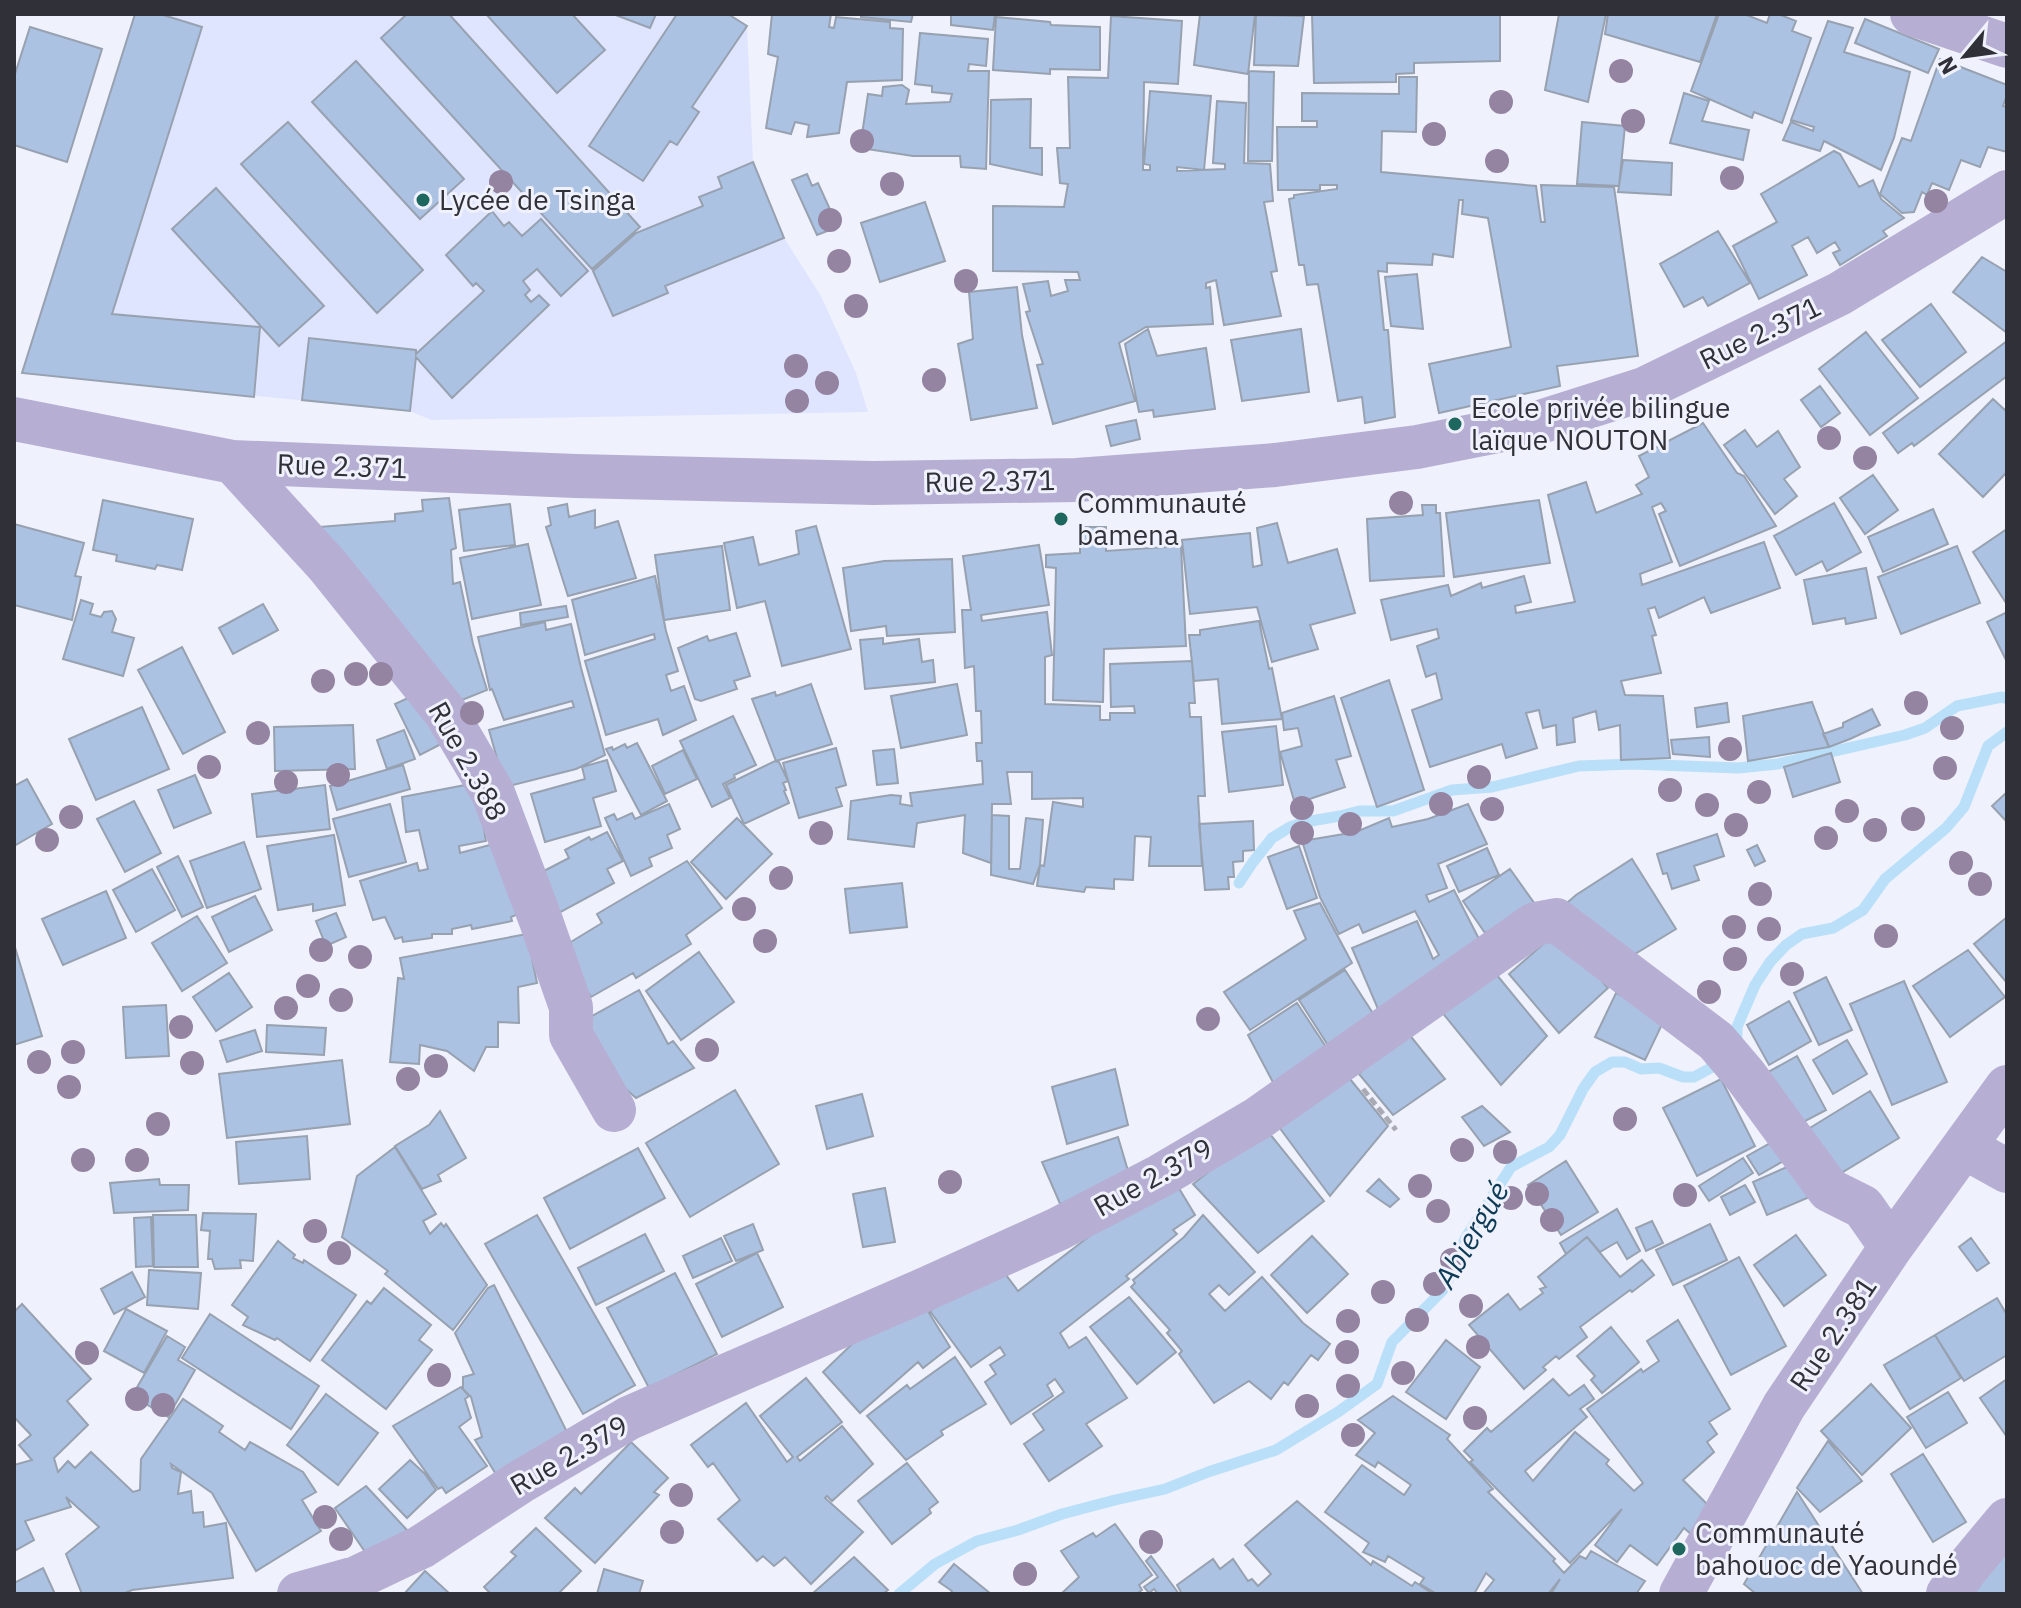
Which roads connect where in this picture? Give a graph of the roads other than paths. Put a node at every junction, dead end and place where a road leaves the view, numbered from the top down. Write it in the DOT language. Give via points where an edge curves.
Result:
graph roads {
  1 [pos="1912,14"];
  2 [pos="2007,46"];
  3 [pos="2007,192"];
  4 [pos="14,419"];
  5 [pos="233,462"];
  6 [pos="2007,1087"];
  7 [pos="614,1110"];
  8 [pos="1964,1147"];
  9 [pos="2007,1171"];
  10 [pos="1891,1247"];
  11 [pos="2007,1520"];
  12 [pos="299,1594"];
  13 [pos="1681,1594"];
  14 [pos="1948,1594"];
  1 -- 2 [label="street"];
  3 -- 5 [label="street, Rue 2.371" via="1839,294 1644,389 1537,423 1417,447 1275,465 1077,480 904,483"];
  4 -- 5 [label="street, Rue 2.371"];
  5 -- 7 [label="street, Rue 2.388" via="328,566 446,713 493,793 571,1007 571,1035"];
  6 -- 8 [label="street, Rue 2.381"];
  8 -- 9 [label="street"];
  8 -- 10 [label="street, Rue 2.381"];
  10 -- 12 [label="street, Rue 2.379" via="1863,1207 1829,1190 1716,1041 1556,920 1535,924 1245,1126 1160,1176 1058,1229 629,1418 421,1547 356,1578"];
  10 -- 13 [label="street, Rue 2.381" via="1784,1406"];
  11 -- 14 [label="street"];
}
